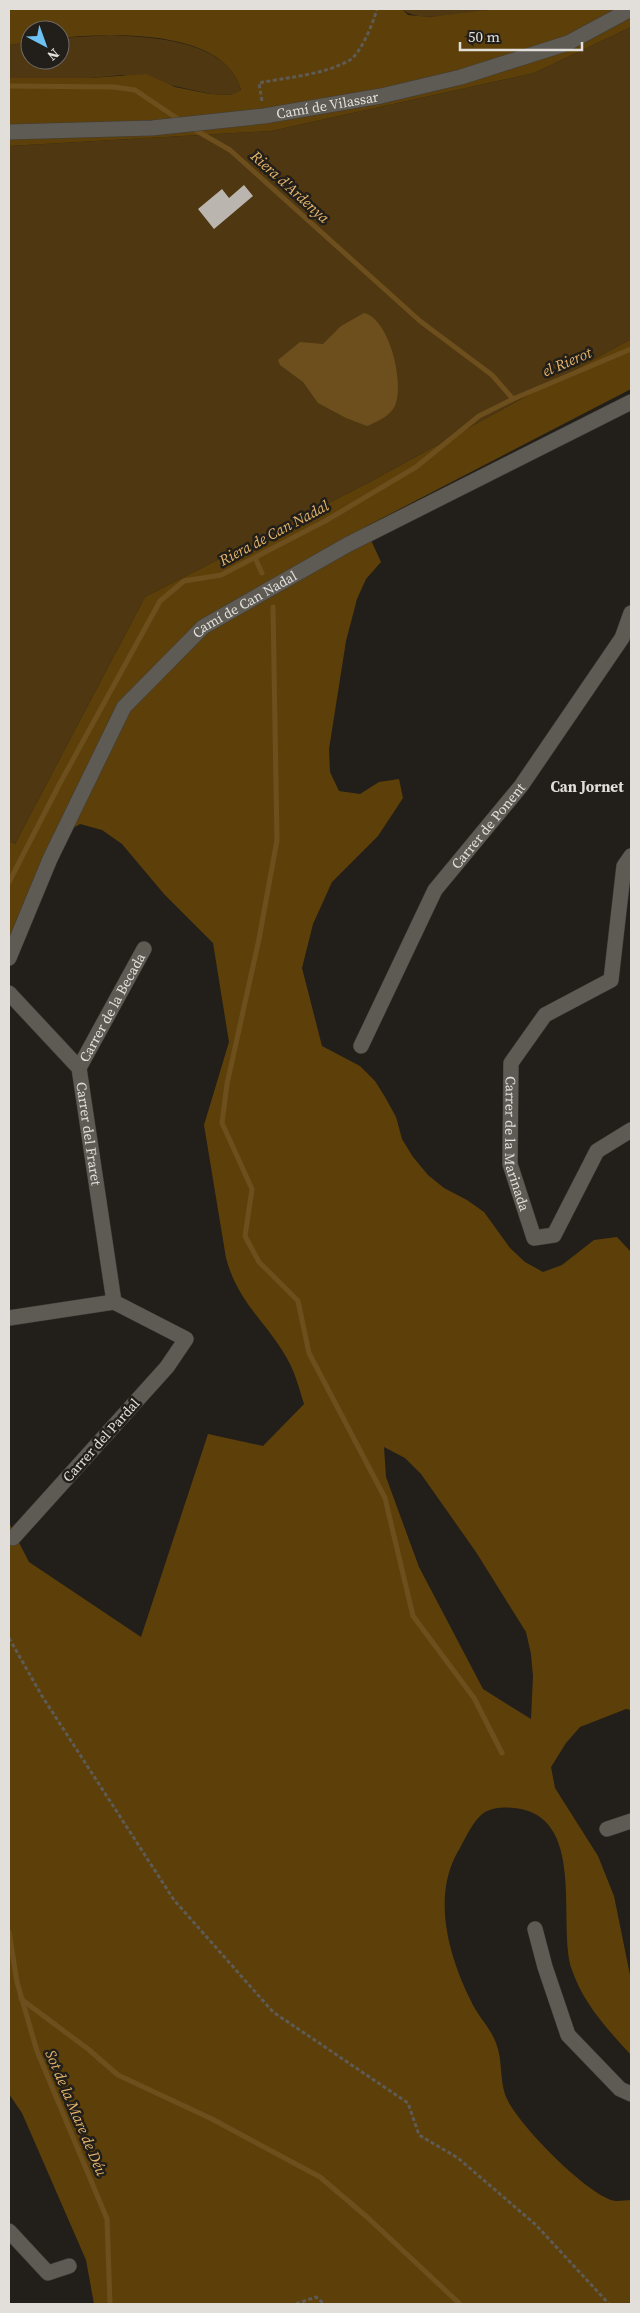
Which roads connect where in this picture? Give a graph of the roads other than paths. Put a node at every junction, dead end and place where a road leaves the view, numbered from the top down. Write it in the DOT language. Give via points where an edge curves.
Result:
graph roads {
  1 [pos="631,10"];
  2 [pos="9,132"];
  3 [pos="631,402"];
  4 [pos="631,613"];
  5 [pos="631,856"];
  6 [pos="144,949"];
  7 [pos="9,958"];
  8 [pos="9,993"];
  9 [pos="361,1046"];
  10 [pos="79,1068"];
  11 [pos="631,1130"];
  12 [pos="114,1302"];
  13 [pos="9,1318"];
  14 [pos="13,1538"];
  15 [pos="631,1821"];
  16 [pos="607,1829"];
  17 [pos="535,1929"];
  18 [pos="631,2094"];
  19 [pos="9,2231"];
  20 [pos="69,2266"];
  1 -- 2 [label="street, Camí de Vilassar" via="568,43 461,77 381,96 264,116 152,128"];
  3 -- 7 [label="street, Camí de Can Nadal" via="347,545 203,627 124,708 50,859"];
  4 -- 9 [label="street, Carrer de Ponent" via="622,638 521,786 434,890"];
  5 -- 11 [label="street, Carrer de la Marinada" via="624,866 611,980 544,1015 511,1063 510,1164 534,1238 554,1235 598,1151"];
  6 -- 10 [label="street, Carrer de la Becada"];
  8 -- 10 [label="street, Carrer del Fraret"];
  10 -- 12 [label="street, Carrer del Fraret"];
  12 -- 13 [label="street"];
  12 -- 14 [label="street, Carrer del Pardal" via="186,1339 167,1367"];
  15 -- 16 [label="street"];
  17 -- 18 [label="street" via="544,1967 568,2035 620,2089"];
  19 -- 20 [label="street" via="48,2273"];
}
